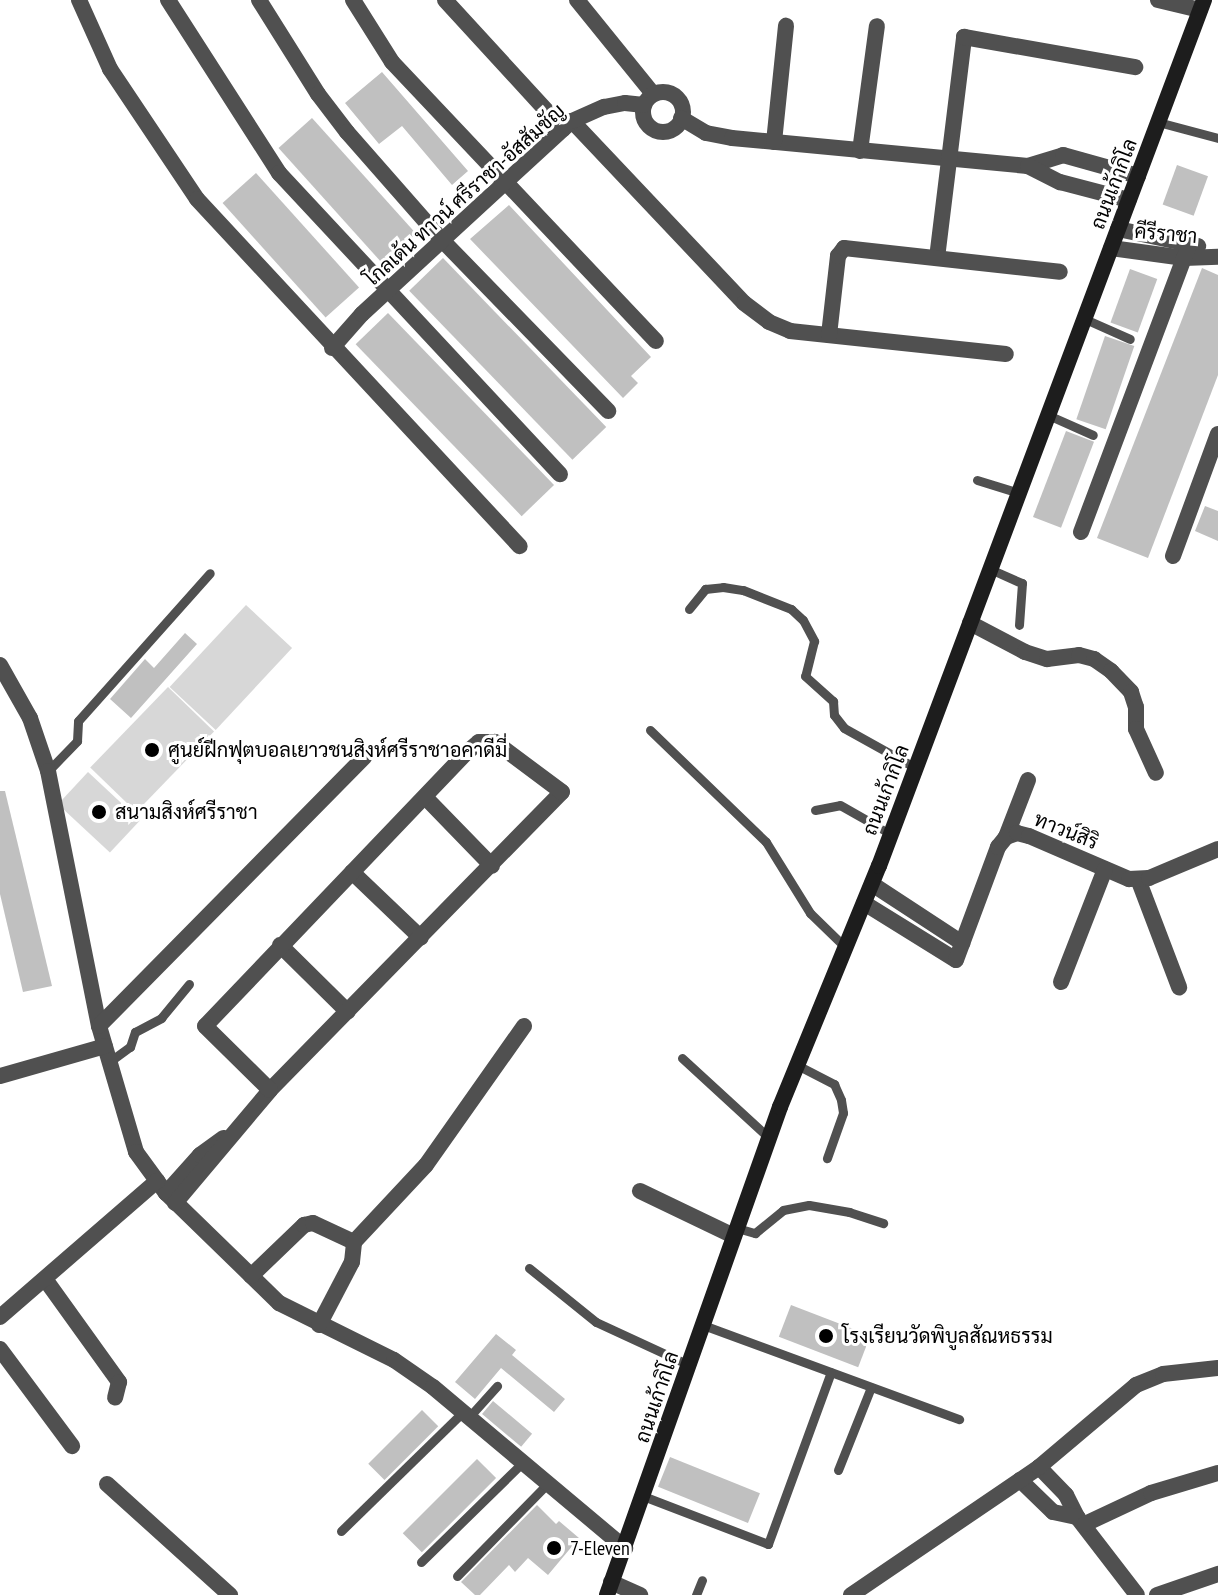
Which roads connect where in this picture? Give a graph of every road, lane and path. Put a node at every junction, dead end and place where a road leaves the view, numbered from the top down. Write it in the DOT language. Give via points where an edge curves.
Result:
graph roads {
  1 [pos="79,0"];
  2 [pos="168,0"];
  3 [pos="259,0"];
  4 [pos="353,0"];
  5 [pos="445,0"];
  6 [pos="577,0"];
  7 [pos="1158,0"];
  8 [pos="1202,5"];
  9 [pos="786,26"];
  10 [pos="877,26"];
  11 [pos="1135,67"];
  12 [pos="649,100"];
  13 [pos="681,118"];
  14 [pos="1158,122"];
  15 [pos="567,125"];
  16 [pos="1218,138"];
  17 [pos="774,142"];
  18 [pos="860,151"];
  19 [pos="951,160"];
  20 [pos="1028,166"];
  21 [pos="1138,176"];
  22 [pos="505,181"];
  23 [pos="1129,200"];
  24 [pos="1118,229"];
  25 [pos="441,239"];
  26 [pos="1111,248"];
  27 [pos="1187,250"];
  28 [pos="1218,256"];
  29 [pos="937,258"];
  30 [pos="1060,272"];
  31 [pos="388,290"];
  32 [pos="1085,319"];
  33 [pos="829,335"];
  34 [pos="1130,339"];
  35 [pos="656,341"];
  36 [pos="332,348"];
  37 [pos="1006,354"];
  38 [pos="608,411"];
  39 [pos="1048,415"];
  40 [pos="1218,434"];
  41 [pos="1093,435"];
  42 [pos="560,474"];
  43 [pos="977,480"];
  44 [pos="1019,493"];
  45 [pos="1081,532"];
  46 [pos="520,546"];
  47 [pos="1173,556"];
  48 [pos="990,569"];
  49 [pos="210,573"];
  50 [pos="689,609"];
  51 [pos="970,623"];
  52 [pos="1019,625"];
  53 [pos="0,665"];
  54 [pos="650,730"];
  55 [pos="364,757"];
  56 [pos="916,768"];
  57 [pos="48,771"];
  58 [pos="1156,773"];
  59 [pos="1028,780"];
  60 [pos="425,797"];
  61 [pos="815,810"];
  62 [pos="891,834"];
  63 [pos="1006,837"];
  64 [pos="1218,849"];
  65 [pos="492,866"];
  66 [pos="1105,869"];
  67 [pos="352,872"];
  68 [pos="1138,879"];
  69 [pos="872,884"];
  70 [pos="864,903"];
  71 [pos="421,938"];
  72 [pos="962,943"];
  73 [pos="280,945"];
  74 [pos="846,948"];
  75 [pos="1061,982"];
  76 [pos="189,984"];
  77 [pos="1179,987"];
  78 [pos="348,1012"];
  79 [pos="99,1026"];
  80 [pos="524,1026"];
  81 [pos="107,1054"];
  82 [pos="682,1058"];
  83 [pos="797,1065"];
  84 [pos="0,1076"];
  85 [pos="270,1090"];
  86 [pos="769,1138"];
  87 [pos="827,1158"];
  88 [pos="640,1191"];
  89 [pos="166,1192"];
  90 [pos="883,1223"];
  91 [pos="736,1232"];
  92 [pos="354,1242"];
  93 [pos="529,1268"];
  94 [pos="251,1276"];
  95 [pos="45,1279"];
  96 [pos="0,1317"];
  97 [pos="319,1325"];
  98 [pos="703,1325"];
  99 [pos="0,1349"];
  100 [pos="689,1365"];
  101 [pos="1218,1368"];
  102 [pos="831,1372"];
  103 [pos="497,1386"];
  104 [pos="871,1387"];
  105 [pos="115,1398"];
  106 [pos="466,1415"];
  107 [pos="959,1419"];
  108 [pos="72,1446"];
  109 [pos="522,1463"];
  110 [pos="1039,1467"];
  111 [pos="838,1470"];
  112 [pos="1218,1473"];
  113 [pos="1020,1480"];
  114 [pos="107,1484"];
  115 [pos="547,1484"];
  116 [pos="643,1496"];
  117 [pos="1081,1520"];
  118 [pos="341,1531"];
  119 [pos="625,1548"];
  120 [pos="421,1562"];
  121 [pos="1218,1574"];
  122 [pos="457,1576"];
  123 [pos="702,1580"];
  124 [pos="609,1588"];
  125 [pos="230,1595"];
  126 [pos="640,1595"];
  127 [pos="696,1595"];
  128 [pos="851,1595"];
  129 [pos="1137,1595"];
  130 [pos="1157,1595"];
  1 -- 36 [label="street" via="110,69 197,199"];
  2 -- 31 [label="street" via="279,173"];
  3 -- 25 [label="street" via="332,113"];
  4 -- 22 [label="street" via="392,62"];
  5 -- 15 [label="street"];
  6 -- 12 [label="street"];
  7 -- 8 [label="street"];
  8 -- 14 [label="main road, ถนนเก้ากิโล"];
  9 -- 17 [label="street"];
  10 -- 18 [label="street"];
  11 -- 19 [label="street" via="964,37"];
  12 -- 13 [label="street" via="673,95"];
  12 -- 13 [label="street" via="646,122 661,131 677,126"];
  12 -- 15 [label="street, โกลเด้น ทาวน์ ศรีราชา-อัสสัมชัญ" via="604,107"];
  13 -- 17 [label="street" via="706,133"];
  14 -- 16 [label="lane"];
  14 -- 21 [label="main road, ถนนเก้ากิโล"];
  15 -- 22 [label="street, โกลเด้น ทาวน์ ศรีราชา-อัสสัมชัญ"];
  15 -- 33 [label="street" via="755,314 790,331"];
  17 -- 18 [label="street"];
  18 -- 19 [label="street"];
  19 -- 20 [label="street"];
  19 -- 29 [label="street"];
  20 -- 21 [label="street" via="1063,155"];
  20 -- 23 [label="street" via="1060,182"];
  21 -- 23 [label="main road, ถนนเก้ากิโล"];
  22 -- 25 [label="street, โกลเด้น ทาวน์ ศรีราชา-อัสสัมชัญ"];
  22 -- 35 [label="street"];
  23 -- 24 [label="main road, ถนนเก้ากิโล"];
  24 -- 26 [label="main road, ถนนเก้ากิโล"];
  24 -- 27 [label="street, คีรีราชา"];
  25 -- 31 [label="street, โกลเด้น ทาวน์ ศรีราชา-อัสสัมชัญ"];
  25 -- 38 [label="street"];
  26 -- 27 [label="street, คีรีราชา"];
  26 -- 32 [label="main road, ถนนเก้ากิโล"];
  27 -- 28 [label="street, คีรีราชา"];
  27 -- 45 [label="street"];
  29 -- 30 [label="street"];
  29 -- 33 [label="street" via="844,248 838,256"];
  31 -- 36 [label="street, โกลเด้น ทาวน์ ศรีราชา-อัสสัมชัญ"];
  31 -- 42 [label="street"];
  32 -- 34 [label="lane"];
  32 -- 39 [label="main road, ถนนเก้ากิโล"];
  33 -- 37 [label="street"];
  36 -- 46 [label="street"];
  39 -- 41 [label="lane"];
  39 -- 44 [label="main road, ถนนเก้ากิโล"];
  40 -- 47 [label="street"];
  43 -- 44 [label="lane"];
  44 -- 48 [label="main road, ถนนเก้ากิโล"];
  48 -- 51 [label="main road, ถนนเก้ากิโล"];
  48 -- 52 [label="lane" via="1022,583"];
  49 -- 57 [label="lane" via="78,721 77,741"];
  50 -- 56 [label="lane" via="705,589 723,587 791,609 814,641 805,676 833,701 834,715 844,728"];
  51 -- 56 [label="main road, ถนนเก้ากิโล"];
  51 -- 58 [label="street" via="1025,652 1047,659 1079,655 1111,671 1131,692 1136,729"];
  53 -- 57 [label="street" via="30,718"];
  54 -- 74 [label="lane" via="766,842 810,913"];
  55 -- 79 [label="street"];
  56 -- 62 [label="main road, ถนนเก้ากิโล"];
  57 -- 79 [label="street"];
  59 -- 63 [label="street"];
  60 -- 65 [label="street"];
  60 -- 65 [label="street" via="485,740 562,792"];
  60 -- 67 [label="street"];
  61 -- 62 [label="lane" via="840,805"];
  62 -- 69 [label="main road, ถนนเก้ากิโล"];
  63 -- 66 [label="street, ทาวน์สิริ" via="1029,836"];
  63 -- 72 [label="street, ทาวน์สิริ"];
  64 -- 68 [label="street"];
  65 -- 71 [label="street"];
  66 -- 68 [label="street, ทาวน์สิริ"];
  66 -- 75 [label="street"];
  67 -- 71 [label="street"];
  67 -- 73 [label="street"];
  68 -- 77 [label="street"];
  69 -- 70 [label="main road, ถนนเก้ากิโล"];
  69 -- 72 [label="street"];
  70 -- 72 [label="street, ทาวน์สิริ" via="956,960"];
  70 -- 74 [label="main road, ถนนเก้ากิโล"];
  71 -- 78 [label="street"];
  73 -- 78 [label="street"];
  73 -- 85 [label="street" via="205,1026"];
  74 -- 83 [label="main road, ถนนเก้ากิโล"];
  76 -- 81 [label="lane" via="161,1018 135,1032 130,1047"];
  78 -- 85 [label="street"];
  79 -- 81 [label="street"];
  80 -- 92 [label="street" via="426,1165"];
  81 -- 84 [label="street"];
  81 -- 89 [label="street" via="136,1152"];
  82 -- 86 [label="lane"];
  83 -- 86 [label="main road, ถนนเก้ากิโล"];
  83 -- 87 [label="lane" via="834,1084 841,1100 843,1113"];
  85 -- 89 [label="street"];
  86 -- 91 [label="main road, ถนนเก้ากิโล"];
  88 -- 91 [label="street"];
  89 -- 94 [label="street"];
  89 -- 95 [label="street"];
  90 -- 91 [label="lane" via="809,1205 783,1210 755,1233"];
  91 -- 98 [label="main road, ถนนเก้ากิโล"];
  92 -- 94 [label="street" via="313,1223 304,1225"];
  92 -- 97 [label="street" via="352,1262"];
  93 -- 100 [label="lane" via="596,1322"];
  94 -- 97 [label="street" via="279,1303"];
  95 -- 96 [label="street"];
  95 -- 105 [label="street" via="119,1382"];
  97 -- 106 [label="street" via="394,1360"];
  98 -- 100 [label="main road, ถนนเก้ากิโล"];
  98 -- 102 [label="lane"];
  99 -- 108 [label="street"];
  100 -- 116 [label="main road, ถนนเก้ากิโล"];
  101 -- 110 [label="street" via="1163,1374 1136,1385"];
  102 -- 104 [label="lane"];
  102 -- 116 [label="lane" via="768,1544"];
  103 -- 106 [label="lane"];
  104 -- 107 [label="lane"];
  104 -- 111 [label="lane"];
  106 -- 109 [label="street"];
  106 -- 118 [label="lane"];
  109 -- 115 [label="street"];
  109 -- 120 [label="lane"];
  110 -- 113 [label="street"];
  110 -- 117 [label="street"];
  112 -- 117 [label="street"];
  113 -- 117 [label="street" via="1053,1512"];
  113 -- 128 [label="street"];
  114 -- 125 [label="street"];
  115 -- 119 [label="street"];
  115 -- 122 [label="lane"];
  116 -- 119 [label="main road, ถนนเก้ากิโล"];
  117 -- 129 [label="street"];
  119 -- 124 [label="main road, ถนนเก้ากิโล"];
  121 -- 130 [label="street"];
  123 -- 127 [label="lane"];
  124 -- 126 [label="street"];
}
